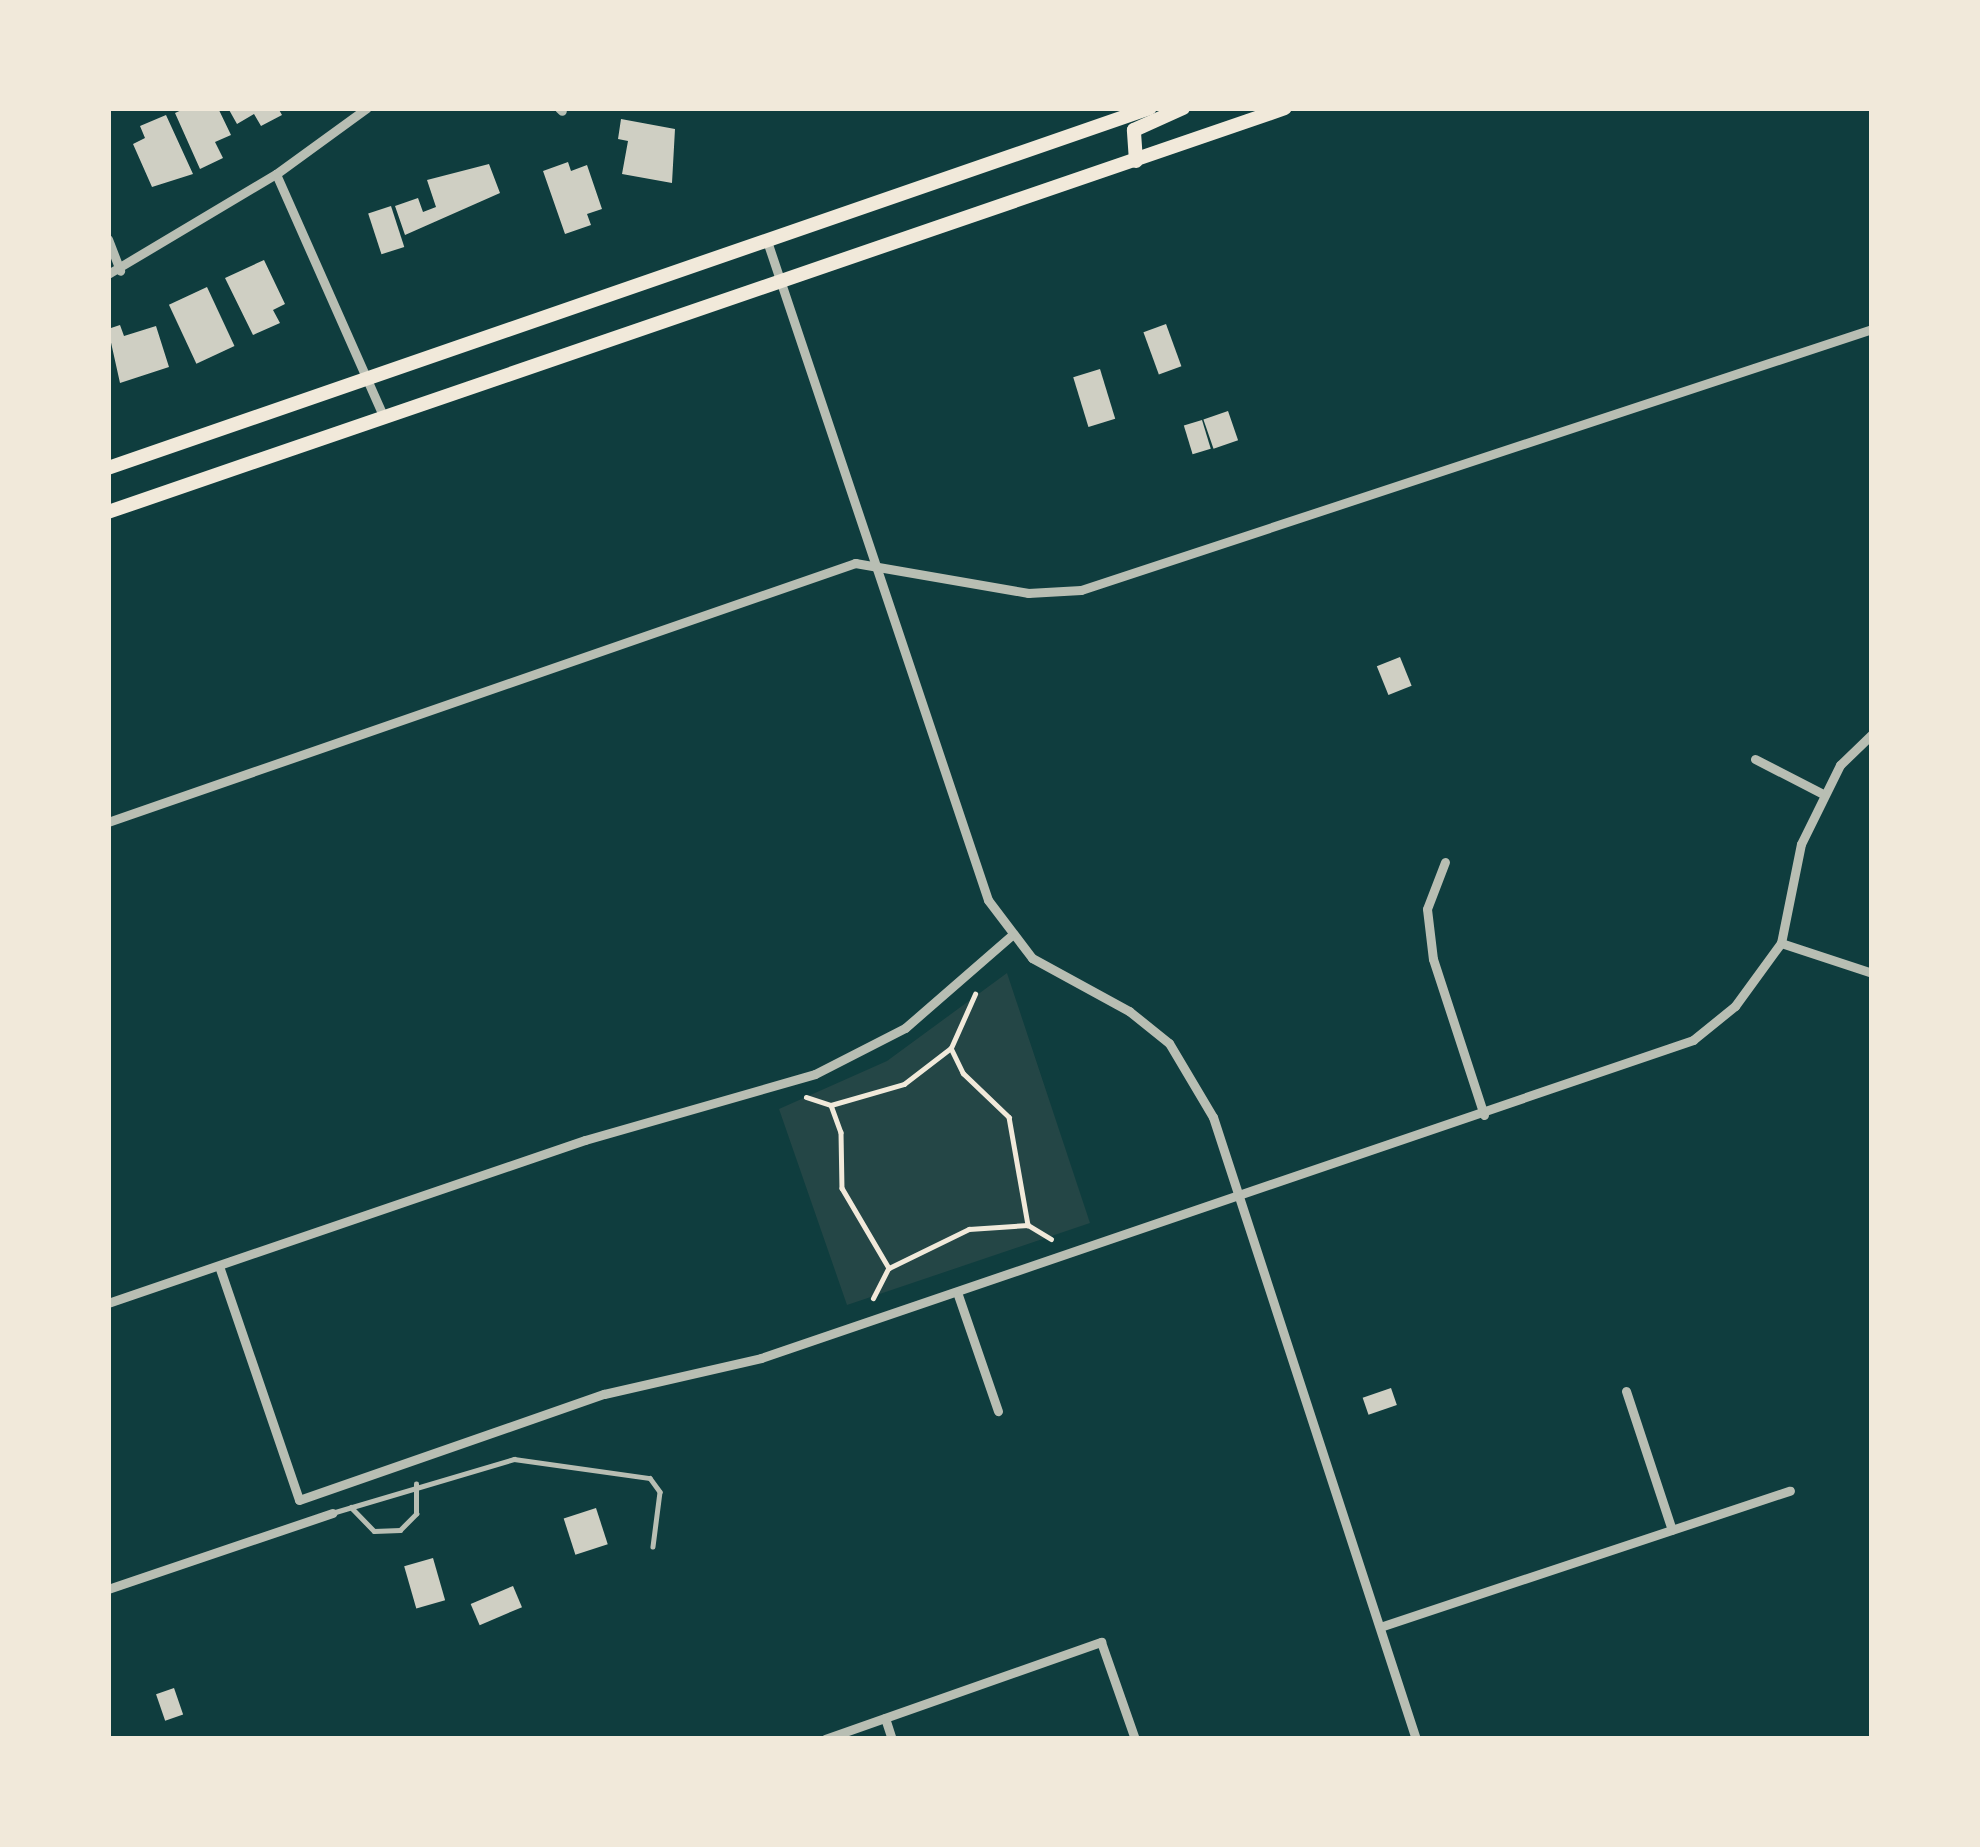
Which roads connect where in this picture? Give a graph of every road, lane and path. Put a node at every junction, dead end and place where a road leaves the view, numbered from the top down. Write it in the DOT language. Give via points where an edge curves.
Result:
graph roads {
  1 [pos="367,108"];
  2 [pos="1150,108"];
  3 [pos="1184,108"];
  4 [pos="1285,108"];
  5 [pos="1136,161"];
  6 [pos="276,174"];
  7 [pos="108,238"];
  8 [pos="767,241"];
  9 [pos="114,273"];
  10 [pos="782,283"];
  11 [pos="1872,329"];
  12 [pos="367,378"];
  13 [pos="384,418"];
  14 [pos="108,468"];
  15 [pos="108,512"];
  16 [pos="875,563"];
  17 [pos="1872,734"];
  18 [pos="1755,759"];
  19 [pos="1822,794"];
  20 [pos="108,822"];
  21 [pos="1445,862"];
  22 [pos="1011,936"];
  23 [pos="1781,943"];
  24 [pos="1872,973"];
  25 [pos="976,994"];
  26 [pos="951,1048"];
  27 [pos="806,1097"];
  28 [pos="831,1105"];
  29 [pos="1484,1115"];
  30 [pos="1239,1197"];
  31 [pos="1028,1225"];
  32 [pos="1051,1238"];
  33 [pos="219,1266"];
  34 [pos="889,1268"];
  35 [pos="957,1292"];
  36 [pos="874,1298"];
  37 [pos="108,1303"];
  38 [pos="1626,1391"];
  39 [pos="998,1411"];
  40 [pos="416,1484"];
  41 [pos="1790,1491"];
  42 [pos="350,1506"];
  43 [pos="332,1513"];
  44 [pos="1672,1530"];
  45 [pos="653,1547"];
  46 [pos="108,1589"];
  47 [pos="1379,1627"];
  48 [pos="885,1718"];
  49 [pos="825,1739"];
  50 [pos="892,1739"];
  51 [pos="1135,1739"];
  52 [pos="1416,1739"];
  1 -- 6 [label="street"];
  2 -- 8 [label="main road"];
  3 -- 5 [label="main road" via="1134,130"];
  4 -- 5 [label="main road"];
  5 -- 10 [label="main road"];
  6 -- 9 [label="street"];
  6 -- 12 [label="street"];
  7 -- 9 [label="street"];
  8 -- 10 [label="street"];
  8 -- 12 [label="main road"];
  10 -- 13 [label="main road"];
  10 -- 16 [label="street"];
  11 -- 16 [label="street" via="1081,590 1028,593"];
  12 -- 13 [label="street"];
  12 -- 14 [label="main road"];
  13 -- 15 [label="main road"];
  16 -- 20 [label="street" via="855,563"];
  16 -- 22 [label="street" via="976,876"];
  17 -- 19 [label="street"];
  18 -- 19 [label="street"];
  19 -- 23 [label="street" via="1801,844"];
  21 -- 29 [label="street" via="1427,909 1432,959"];
  22 -- 30 [label="street" via="1057,976 1129,1010 1169,1042 1195,1077"];
  22 -- 33 [label="street" via="905,1028 815,1074 585,1140"];
  23 -- 24 [label="street"];
  23 -- 29 [label="street" via="1736,1006 1693,1040"];
  25 -- 26 [label="path"];
  26 -- 28 [label="path" via="904,1084"];
  26 -- 31 [label="path" via="1015,1131 1017,1194"];
  27 -- 28 [label="path"];
  28 -- 34 [label="path" via="841,1132 842,1188"];
  29 -- 30 [label="street"];
  30 -- 35 [label="street"];
  30 -- 47 [label="street"];
  31 -- 32 [label="path"];
  31 -- 34 [label="path" via="969,1228"];
  33 -- 35 [label="street" via="299,1500 604,1394 761,1358"];
  33 -- 37 [label="street"];
  34 -- 36 [label="path"];
  35 -- 39 [label="street"];
  38 -- 44 [label="street"];
  40 -- 42 [label="lane"];
  40 -- 42 [label="lane" via="416,1514 400,1530 374,1531"];
  40 -- 45 [label="lane" via="514,1459 636,1474 660,1492"];
  41 -- 44 [label="street"];
  42 -- 43 [label="lane"];
  43 -- 46 [label="street"];
  44 -- 47 [label="street"];
  47 -- 52 [label="street"];
  48 -- 49 [label="street"];
  48 -- 50 [label="street"];
  48 -- 51 [label="street" via="1101,1642"];
}
